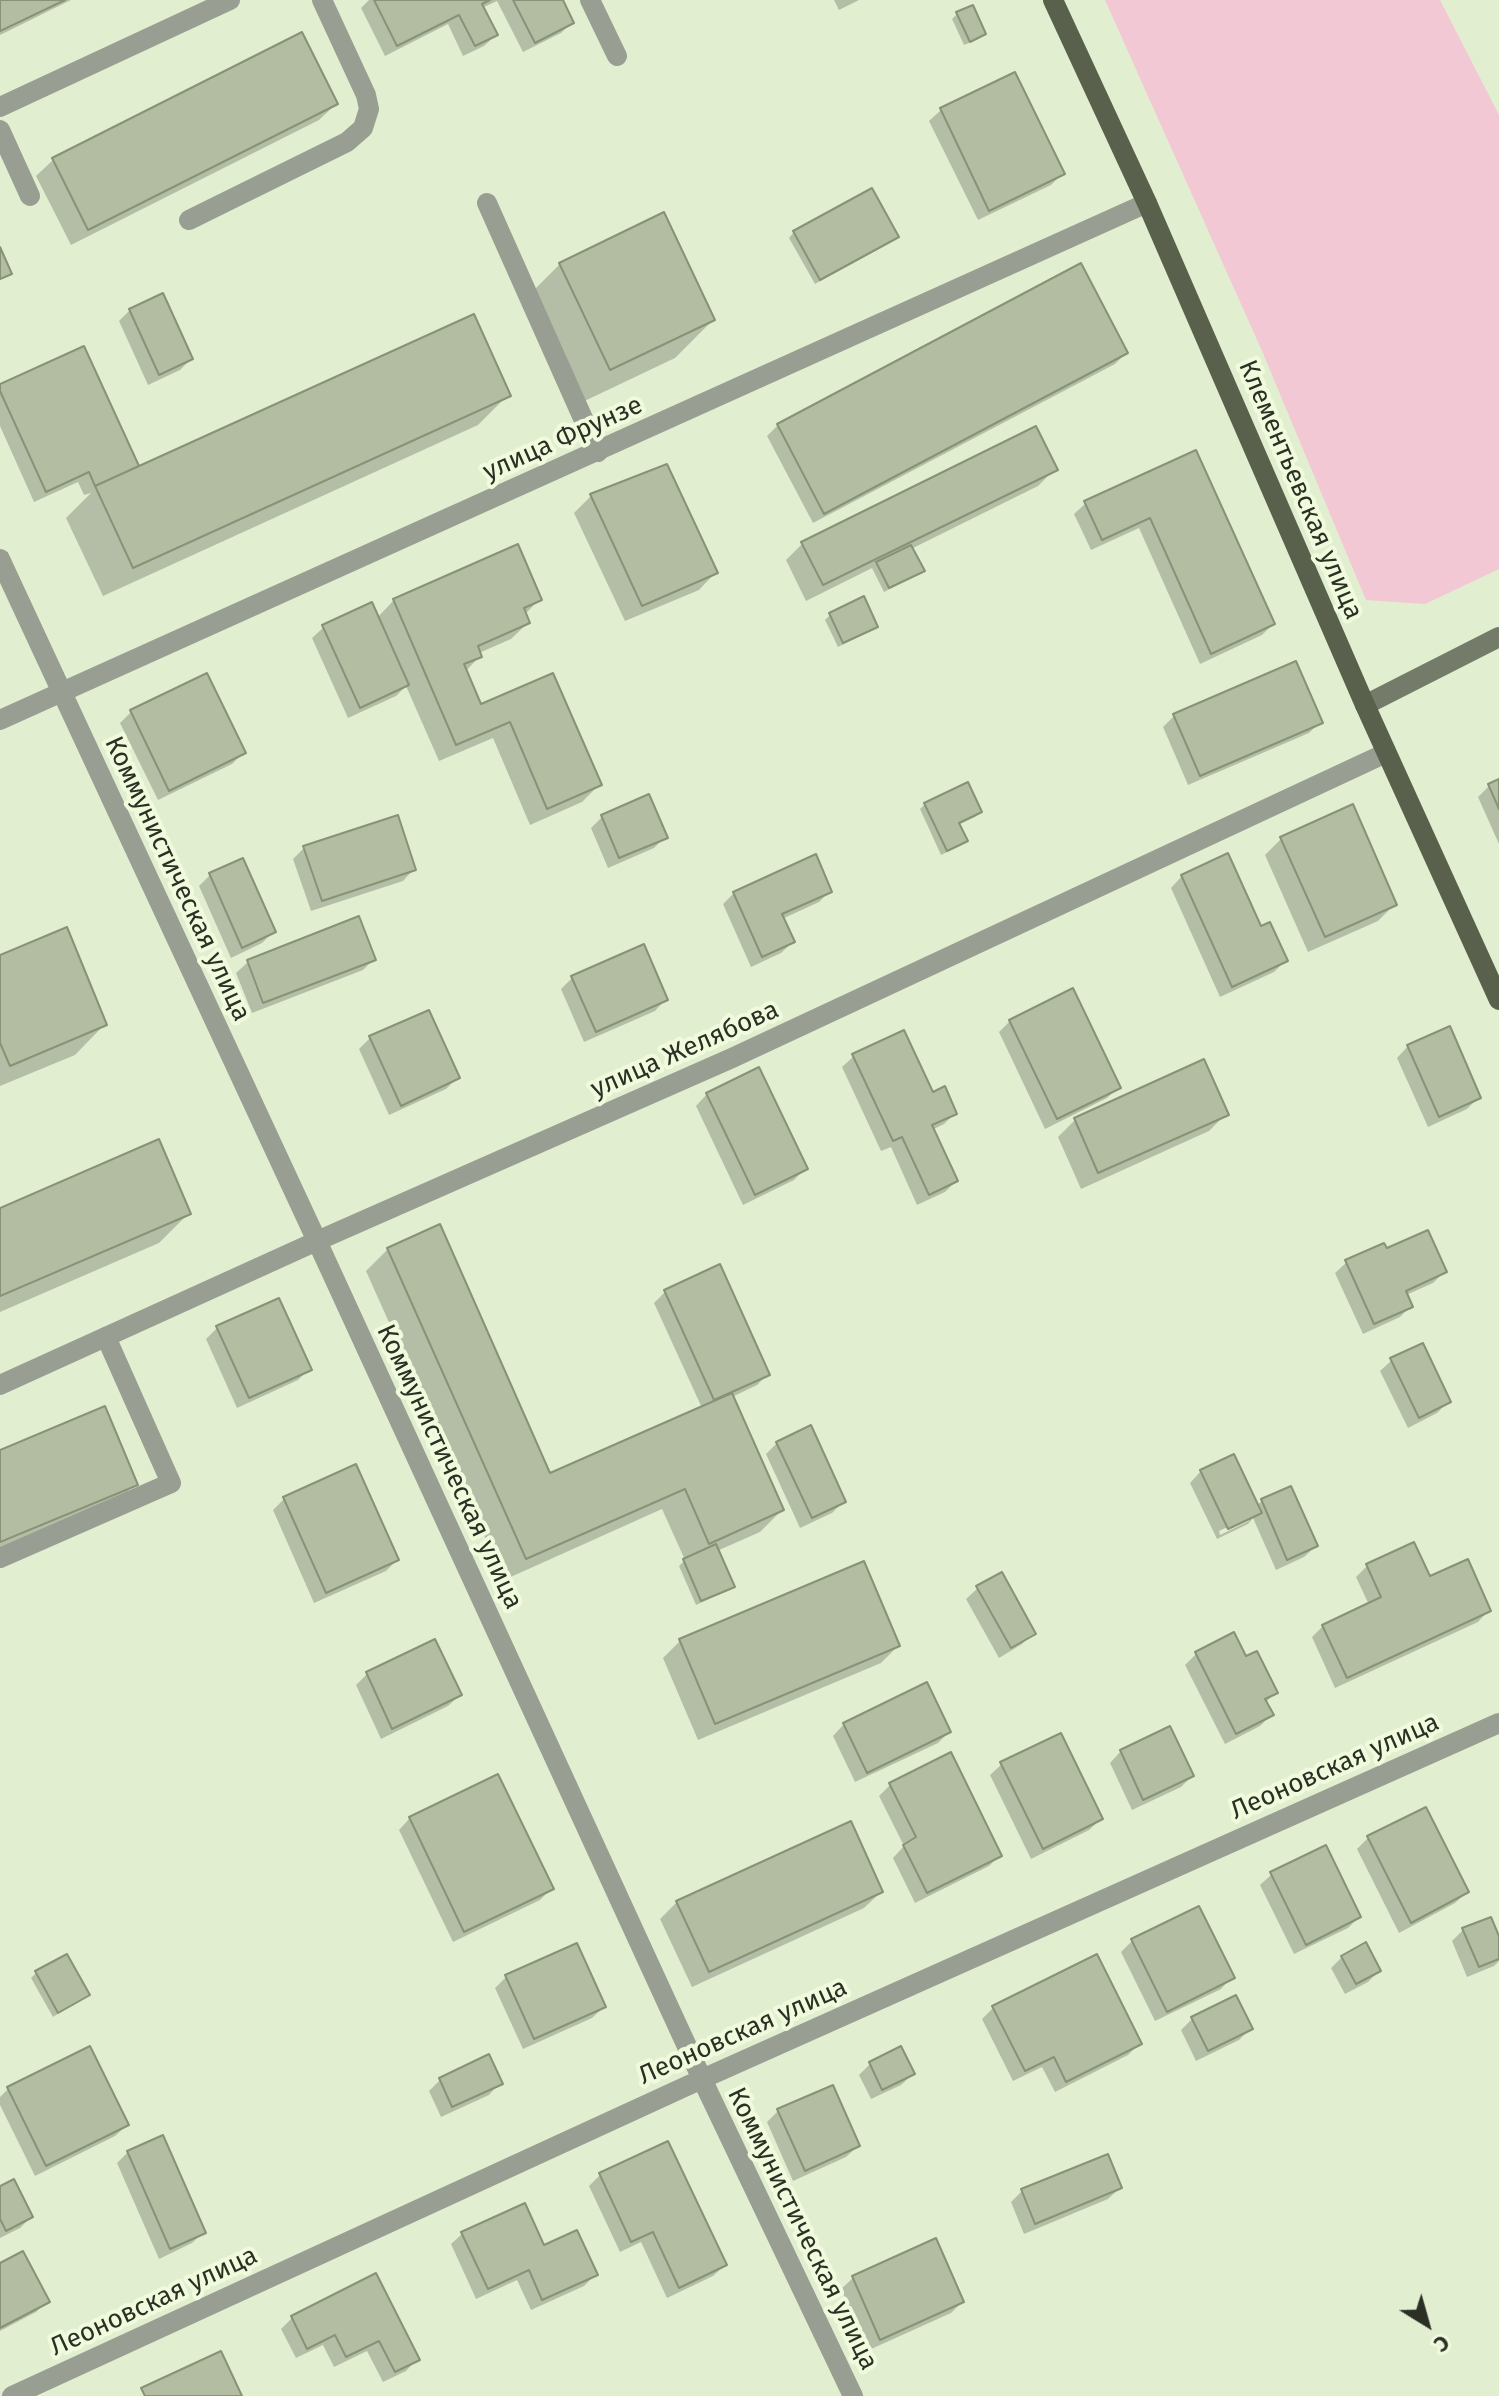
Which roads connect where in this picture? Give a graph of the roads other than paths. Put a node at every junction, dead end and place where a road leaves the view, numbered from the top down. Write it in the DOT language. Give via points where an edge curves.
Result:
graph roads {
  1 [pos="230,0"];
  2 [pos="322,0"];
  3 [pos="590,0"];
  4 [pos="1053,0"];
  5 [pos="617,56"];
  6 [pos="0,107"];
  7 [pos="0,130"];
  8 [pos="30,196"];
  9 [pos="487,203"];
  10 [pos="1147,203"];
  11 [pos="189,220"];
  12 [pos="598,452"];
  13 [pos="0,559"];
  14 [pos="1499,637"];
  15 [pos="61,692"];
  16 [pos="1365,705"];
  17 [pos="0,720"];
  18 [pos="1386,753"];
  19 [pos="1499,1000"];
  20 [pos="317,1241"];
  21 [pos="106,1337"];
  22 [pos="0,1385"];
  23 [pos="0,1558"];
  24 [pos="1499,1723"];
  25 [pos="702,2079"];
  26 [pos="12,2396"];
  27 [pos="853,2396"];
  1 -- 6 [label="street"];
  2 -- 11 [label="street" via="366,95 369,109 363,128 347,142"];
  3 -- 5 [label="street"];
  4 -- 10 [label="main road, Клементьевская улица"];
  7 -- 8 [label="street"];
  9 -- 12 [label="street"];
  10 -- 12 [label="street, улица Фрунзе"];
  10 -- 16 [label="main road, Клементьевская улица"];
  12 -- 15 [label="street, улица Фрунзе"];
  13 -- 15 [label="street, Коммунистическая улица"];
  14 -- 16 [label="main road"];
  15 -- 17 [label="street, улица Фрунзе"];
  15 -- 20 [label="street, Коммунистическая улица"];
  16 -- 18 [label="main road, Клементьевская улица"];
  18 -- 19 [label="main road, Клементьевская улица"];
  18 -- 20 [label="street, улица Желябова" via="732,1058"];
  20 -- 21 [label="street, улица Желябова"];
  20 -- 25 [label="street, Коммунистическая улица"];
  21 -- 22 [label="street, улица Желябова"];
  21 -- 23 [label="street" via="171,1483"];
  24 -- 25 [label="street, Леоновская улица"];
  25 -- 26 [label="street, Леоновская улица"];
  25 -- 27 [label="street, Коммунистическая улица"];
}
